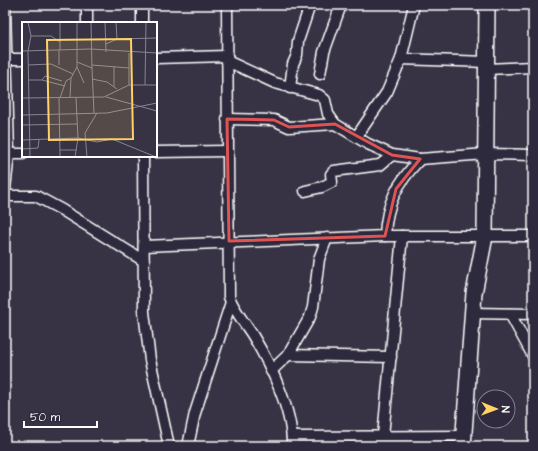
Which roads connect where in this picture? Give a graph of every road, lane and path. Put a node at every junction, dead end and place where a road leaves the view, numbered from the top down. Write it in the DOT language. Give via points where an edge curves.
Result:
graph roads {
  1 [pos="86,5"];
  2 [pos="142,5"];
  3 [pos="228,5"];
  4 [pos="310,5"];
  5 [pos="341,5"];
  6 [pos="414,5"];
  7 [pos="487,5"];
  8 [pos="5,8"];
  9 [pos="87,22"];
  10 [pos="142,22"];
  11 [pos="157,58"];
  12 [pos="227,58"];
  13 [pos="6,59"];
  14 [pos="22,59"];
  15 [pos="402,59"];
  16 [pos="531,64"];
  17 [pos="487,65"];
  18 [pos="320,74"];
  19 [pos="290,88"];
  20 [pos="227,119"];
  21 [pos="335,124"];
  22 [pos="357,136"];
  23 [pos="227,151"];
  24 [pos="157,152"];
  25 [pos="7,154"];
  26 [pos="22,154"];
  27 [pos="486,154"];
  28 [pos="392,155"];
  29 [pos="533,155"];
  30 [pos="143,157"];
  31 [pos="420,159"];
  32 [pos="5,189"];
  33 [pos="305,191"];
  34 [pos="5,196"];
  35 [pos="384,236"];
  36 [pos="402,236"];
  37 [pos="485,236"];
  38 [pos="533,236"];
  39 [pos="327,238"];
  40 [pos="229,241"];
  41 [pos="144,246"];
  42 [pos="144,261"];
  43 [pos="231,302"];
  44 [pos="472,313"];
  45 [pos="510,314"];
  46 [pos="533,314"];
  47 [pos="288,354"];
  48 [pos="533,356"];
  49 [pos="391,357"];
  50 [pos="271,371"];
  51 [pos="383,436"];
  52 [pos="292,441"];
  53 [pos="463,441"];
  54 [pos="169,446"];
  55 [pos="188,446"];
  1 -- 9 [label="street"];
  2 -- 10 [label="street"];
  3 -- 12 [label="street"];
  4 -- 19 [label="street" via="298,41"];
  5 -- 18 [label="street" via="324,52"];
  6 -- 15 [label="street"];
  7 -- 17 [label="street"];
  8 -- 13 [label="street"];
  11 -- 12 [label="street"];
  12 -- 19 [label="street" via="262,78"];
  12 -- 20 [label="street"];
  13 -- 14 [label="street"];
  13 -- 25 [label="street"];
  15 -- 17 [label="street"];
  15 -- 22 [label="street" via="387,92"];
  16 -- 17 [label="street"];
  17 -- 27 [label="street"];
  19 -- 21 [label="street" via="310,92 326,100 328,114"];
  20 -- 21 [label="street" via="274,120 288,127"];
  20 -- 23 [label="street"];
  21 -- 22 [label="street"];
  22 -- 28 [label="street"];
  23 -- 24 [label="street"];
  23 -- 40 [label="street"];
  25 -- 26 [label="street"];
  25 -- 32 [label="street"];
  27 -- 29 [label="street"];
  27 -- 31 [label="street"];
  27 -- 37 [label="street"];
  28 -- 31 [label="street"];
  28 -- 33 [label="street" via="380,165 334,171 330,183"];
  30 -- 41 [label="street"];
  31 -- 35 [label="street" via="406,173 396,189"];
  34 -- 42 [label="street" via="36,196"];
  35 -- 36 [label="street"];
  35 -- 39 [label="street"];
  36 -- 37 [label="street"];
  36 -- 49 [label="street"];
  37 -- 38 [label="street"];
  37 -- 44 [label="street"];
  39 -- 40 [label="street"];
  39 -- 47 [label="street" via="319,260 310,317"];
  40 -- 41 [label="street"];
  40 -- 43 [label="street" via="228,284"];
  41 -- 42 [label="street"];
  42 -- 54 [label="street" via="144,312 150,360"];
  43 -- 50 [label="street"];
  43 -- 55 [label="street" via="195,413"];
  44 -- 45 [label="street"];
  44 -- 53 [label="street"];
  45 -- 46 [label="street"];
  45 -- 48 [label="street"];
  47 -- 49 [label="street"];
  47 -- 50 [label="street"];
  49 -- 51 [label="street"];
  50 -- 52 [label="street" via="283,400"];
  51 -- 52 [label="street"];
  51 -- 53 [label="street"];
}
